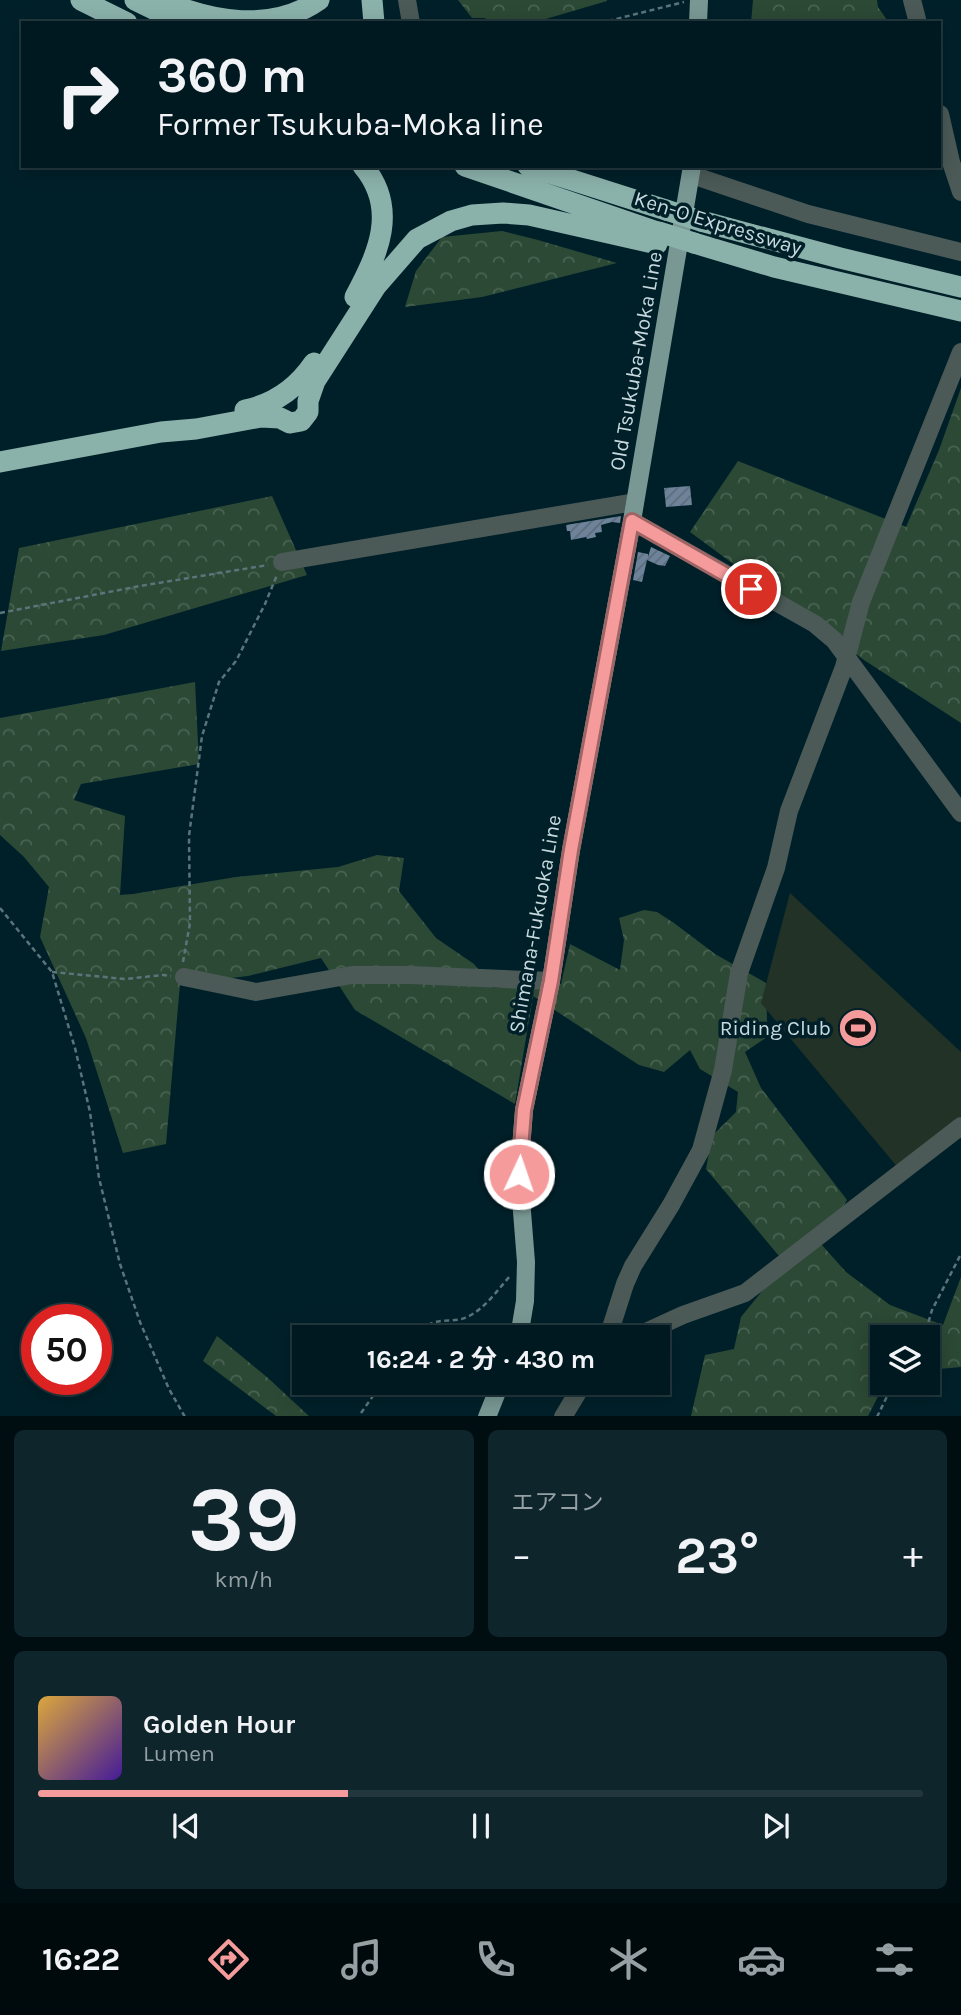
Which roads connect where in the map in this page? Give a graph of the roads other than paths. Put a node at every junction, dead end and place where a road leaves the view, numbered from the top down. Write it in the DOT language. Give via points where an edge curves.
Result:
graph roads {
  1 [pos="135,0"];
  2 [pos="162,0"];
  3 [pos="319,0"];
  4 [pos="372,0"];
  5 [pos="407,0"];
  6 [pos="699,0"];
  7 [pos="912,0"];
  8 [pos="85,2"];
  9 [pos="114,21"];
  10 [pos="123,21"];
  11 [pos="178,21"];
  12 [pos="374,21"];
  13 [pos="411,21"];
  14 [pos="698,21"];
  15 [pos="917,21"];
  16 [pos="941,118"];
  17 [pos="364,168"];
  18 [pos="470,168"];
  19 [pos="535,168"];
  20 [pos="571,168"];
  21 [pos="692,171"];
  22 [pos="961,192"];
  23 [pos="667,206"];
  24 [pos="658,238"];
  25 [pos="961,251"];
  26 [pos="961,287"];
  27 [pos="961,311"];
  28 [pos="961,352"];
  29 [pos="289,402"];
  30 [pos="0,462"];
  31 [pos="635,502"];
  32 [pos="632,521"];
  33 [pos="282,562"];
  34 [pos="845,657"];
  35 [pos="961,813"];
  36 [pos="184,977"];
  37 [pos="551,981"];
  38 [pos="961,1126"];
  39 [pos="521,1325"];
  40 [pos="612,1325"];
  41 [pos="661,1325"];
  42 [pos="496,1395"];
  43 [pos="576,1395"];
  44 [pos="487,1416"];
  45 [pos="563,1416"];
  1 -- 11 [label="highway"];
  2 -- 3 [label="highway" via="208,16 241,21 296,13"];
  4 -- 12 [label="highway"];
  5 -- 13 [label="street"];
  6 -- 14 [label="main road"];
  7 -- 15 [label="street"];
  8 -- 9 [label="highway"];
  8 -- 10 [label="highway"];
  16 -- 22 [label="street"];
  17 -- 29 [label="highway" via="378,191 382,212 379,249 351,307"];
  18 -- 24 [label="highway, Ken-O Expressway"];
  19 -- 23 [label="highway, Ken-O Expressway"];
  20 -- 23 [label="highway"];
  21 -- 25 [label="street" via="808,214"];
  21 -- 31 [label="main road, Old Tsukuba-Moka Line"];
  23 -- 26 [label="highway, Ken-O Expressway, bridge" via="840,258"];
  24 -- 27 [label="highway, Ken-O Expressway, bridge"];
  24 -- 29 [label="highway" via="529,215 472,215 451,221 417,239 376,286 315,381"];
  28 -- 34 [label="street" via="871,577"];
  29 -- 30 [label="highway" via="198,419 162,432"];
  31 -- 32 [label="main road, Old Tsukuba-Moka Line"];
  31 -- 33 [label="street"];
  32 -- 34 [label="street" via="816,624"];
  32 -- 37 [label="main road, Shimana-Fukuoka Line"];
  34 -- 35 [label="street"];
  34 -- 40 [label="street" via="789,811 776,868 739,974 723,1070 701,1150 633,1266"];
  36 -- 37 [label="street" via="256,992 352,975"];
  37 -- 39 [label="main road, Shimana-Fukuoka Line" via="520,1143 526,1262"];
  38 -- 41 [label="street" via="746,1293"];
  42 -- 44 [label="main road"];
  43 -- 45 [label="street"];
}
